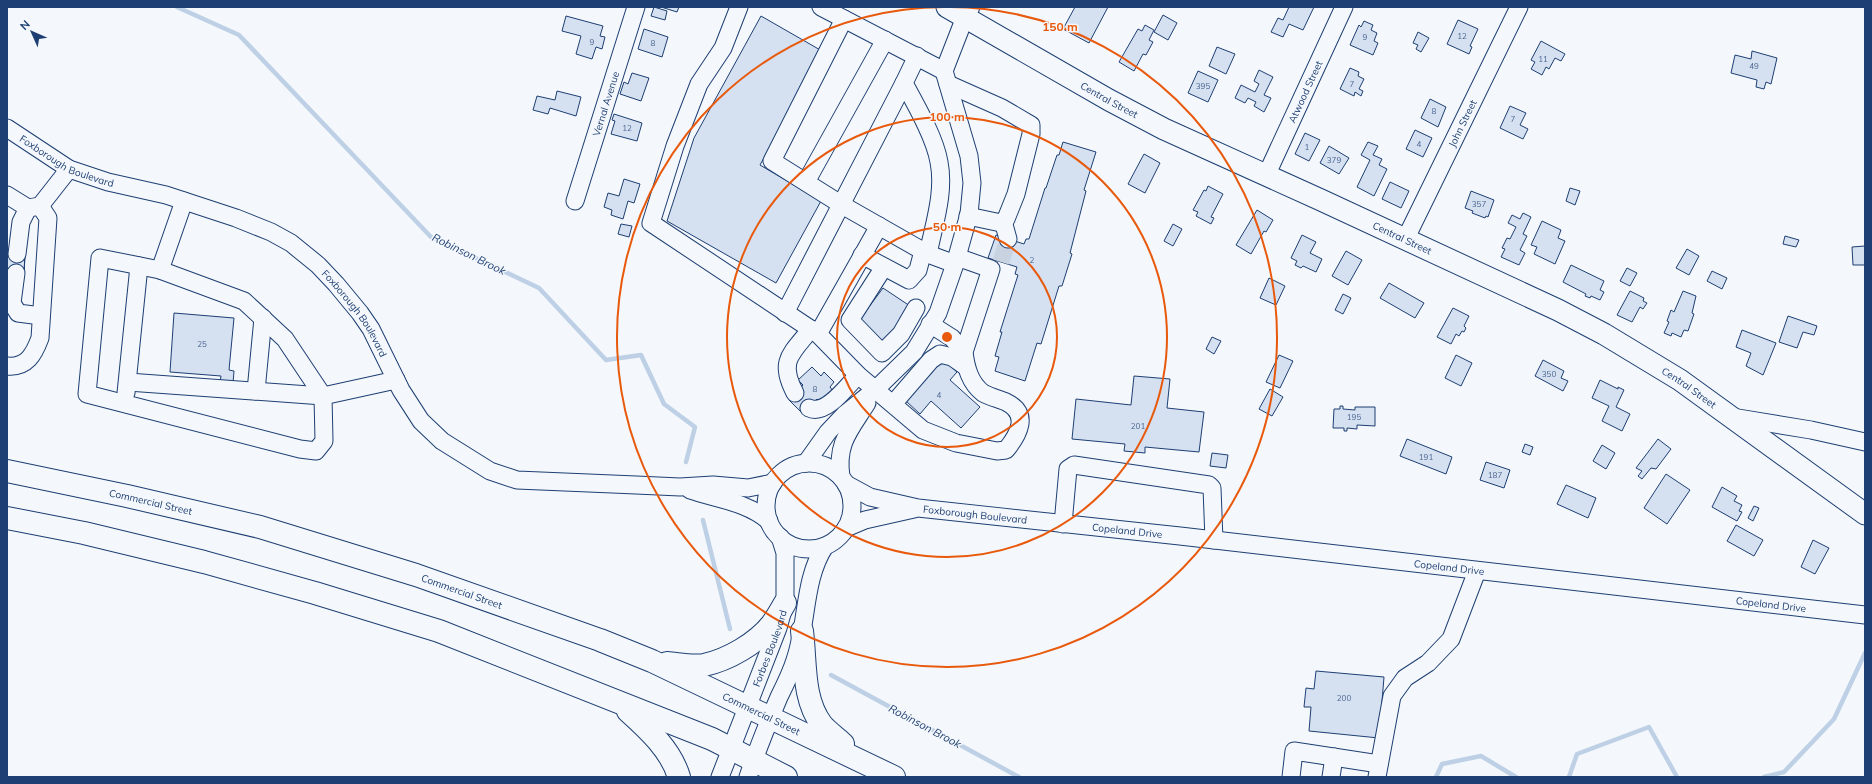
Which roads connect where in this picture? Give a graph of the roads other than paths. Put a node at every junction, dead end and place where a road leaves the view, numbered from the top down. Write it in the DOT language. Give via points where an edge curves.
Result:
graph roads {
  1 [pos="636,7"];
  2 [pos="739,7"];
  3 [pos="821,7"];
  4 [pos="947,7"];
  5 [pos="1344,7"];
  6 [pos="1519,7"];
  7 [pos="968,12"];
  8 [pos="844,19"];
  9 [pos="886,40"];
  10 [pos="917,56"];
  11 [pos="946,77"];
  12 [pos="904,83"];
  13 [pos="7,128"];
  14 [pos="69,169"];
  15 [pos="1266,176"];
  16 [pos="806,182"];
  17 [pos="7,195"];
  18 [pos="184,201"];
  19 [pos="576,201"];
  20 [pos="842,205"];
  21 [pos="34,207"];
  22 [pos="968,216"];
  23 [pos="1004,222"];
  24 [pos="879,226"];
  25 [pos="1008,238"];
  26 [pos="1405,240"];
  27 [pos="926,252"];
  28 [pos="18,254"];
  29 [pos="862,255"];
  30 [pos="956,260"];
  31 [pos="139,266"];
  32 [pos="884,267"];
  33 [pos="160,270"];
  34 [pos="16,273"];
  35 [pos="916,308"];
  36 [pos="785,313"];
  37 [pos="41,316"];
  38 [pos="262,318"];
  39 [pos="930,324"];
  40 [pos="815,331"];
  41 [pos="965,359"];
  42 [pos="7,366"];
  43 [pos="858,375"];
  44 [pos="396,380"];
  45 [pos="128,382"];
  46 [pos="876,389"];
  47 [pos="256,391"];
  48 [pos="795,393"];
  49 [pos="324,396"];
  50 [pos="125,404"];
  51 [pos="893,404"];
  52 [pos="1730,416"];
  53 [pos="828,432"];
  54 [pos="1865,442"];
  55 [pos="806,463"];
  56 [pos="7,470"];
  57 [pos="844,481"];
  58 [pos="773,483"];
  59 [pos="680,487"];
  60 [pos="918,508"];
  61 [pos="1865,514"];
  62 [pos="7,518"];
  63 [pos="1032,520"];
  64 [pos="769,521"];
  65 [pos="1063,524"];
  66 [pos="846,528"];
  67 [pos="780,537"];
  68 [pos="1214,540"];
  69 [pos="825,546"];
  70 [pos="1477,571"];
  71 [pos="786,603"];
  72 [pos="1865,615"];
  73 [pos="802,631"];
  74 [pos="652,661"];
  75 [pos="618,702"];
  76 [pos="748,706"];
  77 [pos="771,717"];
  78 [pos="730,748"];
  79 [pos="1334,757"];
  80 [pos="858,759"];
  81 [pos="751,768"];
  82 [pos="1378,771"];
  83 [pos="679,777"];
  84 [pos="720,777"];
  85 [pos="786,777"];
  86 [pos="894,777"];
  87 [pos="1291,777"];
  88 [pos="1331,777"];
  1 -- 19 [label="street, Vernal Avenue"];
  2 -- 36 [label="street" via="723,48 699,84 675,146 651,223"];
  3 -- 8 [label="street"];
  4 -- 7 [label="main road, Central Street"];
  5 -- 15 [label="street, Atwood Street"];
  6 -- 26 [label="street, John Street"];
  7 -- 11 [label="street"];
  7 -- 15 [label="main road, Central Street" via="1109,100 1164,129"];
  8 -- 9 [label="street"];
  8 -- 16 [label="street" via="772,162"];
  9 -- 10 [label="street"];
  9 -- 16 [label="street"];
  10 -- 11 [label="street"];
  10 -- 12 [label="street"];
  11 -- 22 [label="street" via="969,156 972,182"];
  11 -- 23 [label="street" via="1031,125 1016,194"];
  12 -- 20 [label="street"];
  12 -- 27 [label="street" via="920,113 940,162 940,196"];
  13 -- 14 [label="street, Foxborough Boulevard"];
  14 -- 18 [label="street, Foxborough Boulevard" via="108,182"];
  14 -- 21 [label="street"];
  15 -- 26 [label="main road, Central Street"];
  16 -- 20 [label="street"];
  17 -- 21 [label="street"];
  18 -- 33 [label="street"];
  18 -- 44 [label="street, Foxborough Boulevard" via="271,232 291,243 318,265 364,318"];
  20 -- 24 [label="street"];
  20 -- 36 [label="street"];
  21 -- 28 [label="street" via="21,222"];
  21 -- 37 [label="street" via="48,218"];
  22 -- 23 [label="street"];
  22 -- 30 [label="street"];
  23 -- 25 [label="street"];
  24 -- 27 [label="street"];
  24 -- 29 [label="street"];
  26 -- 52 [label="main road, Central Street" via="1558,310 1604,334 1680,380"];
  27 -- 30 [label="street"];
  27 -- 32 [label="street" via="918,270 909,280"];
  29 -- 32 [label="street"];
  29 -- 40 [label="street"];
  30 -- 39 [label="street" via="938,312"];
  30 -- 41 [label="street" via="996,265"];
  31 -- 33 [label="street"];
  31 -- 45 [label="street"];
  31 -- 50 [label="street" via="100,258 87,394"];
  32 -- 35 [label="street" via="850,320 882,353 901,334"];
  33 -- 38 [label="street" via="244,301"];
  34 -- 37 [label="street" via="12,303 18,313"];
  36 -- 40 [label="street"];
  37 -- 42 [label="street" via="40,338 34,354 24,363"];
  38 -- 47 [label="street"];
  38 -- 49 [label="street" via="285,339"];
  39 -- 41 [label="street" via="952,338"];
  39 -- 46 [label="street" via="914,352"];
  40 -- 43 [label="street"];
  40 -- 48 [label="street" via="791,355 787,363 786,371"];
  41 -- 51 [label="street" via="940,354 931,360"];
  41 -- 51 [label="street" via="969,376 984,393 1018,409 1020,424 1015,439 1006,450 997,451 956,443 923,430"];
  43 -- 46 [label="street"];
  43 -- 53 [label="street" via="828,405 820,410 811,409 815,419"];
  44 -- 49 [label="street"];
  44 -- 59 [label="street, Foxborough Boulevard" via="421,420 442,441 498,475 517,480"];
  45 -- 47 [label="street"];
  45 -- 50 [label="street"];
  46 -- 51 [label="street"];
  46 -- 53 [label="street" via="845,414"];
  46 -- 57 [label="street" via="842,444 839,462"];
  47 -- 49 [label="street"];
  49 -- 50 [label="street" via="324,441 316,451"];
  52 -- 54 [label="street, Central Street"];
  52 -- 61 [label="main road"];
  53 -- 55 [label="street"];
  55 -- 57 [label="street, Foxborough Boulevard" via="825,466"];
  55 -- 58 [label="street, Foxborough Boulevard" via="787,469"];
  56 -- 74 [label="highway, Commercial Street" via="260,527 416,575"];
  57 -- 60 [label="street, Foxborough Boulevard" via="870,497"];
  57 -- 66 [label="street, Foxborough Boulevard" via="851,497 852,511"];
  58 -- 59 [label="street, Foxborough Boulevard" via="748,488 713,485"];
  58 -- 64 [label="street, Foxborough Boulevard" via="767,502"];
  59 -- 64 [label="street, Foxborough Boulevard" via="745,506 760,513"];
  60 -- 63 [label="street, Foxborough Boulevard"];
  60 -- 66 [label="street, Foxborough Boulevard" via="865,520"];
  62 -- 75 [label="highway" via="122,542 315,593 439,631"];
  63 -- 65 [label="street, Copeland Drive"];
  64 -- 67 [label="street, Foxborough Boulevard"];
  65 -- 68 [label="street, Copeland Drive"];
  65 -- 68 [label="street" via="1068,469 1074,465 1209,485 1212,488"];
  66 -- 69 [label="street, Foxborough Boulevard"];
  67 -- 69 [label="street, Foxborough Boulevard" via="797,547 807,549"];
  67 -- 71 [label="street, Forbes Boulevard" via="785,553"];
  68 -- 70 [label="street, Copeland Drive"];
  69 -- 73 [label="street" via="811,577"];
  70 -- 72 [label="street, Copeland Drive"];
  70 -- 82 [label="street" via="1451,639 1428,663 1405,678 1392,696"];
  71 -- 74 [label="highway" via="772,624 755,641 724,658 690,666"];
  71 -- 76 [label="street, Forbes Boulevard"];
  73 -- 77 [label="street" via="795,660"];
  73 -- 80 [label="highway" via="806,684 815,712 822,725"];
  74 -- 76 [label="highway, Commercial Street"];
  75 -- 78 [label="highway"];
  75 -- 83 [label="highway" via="655,738 676,768"];
  76 -- 77 [label="highway, Commercial Street"];
  76 -- 78 [label="street, Forbes Boulevard"];
  77 -- 80 [label="highway, Commercial Street"];
  77 -- 81 [label="street"];
  78 -- 81 [label="highway"];
  78 -- 84 [label="street, Forbes Boulevard"];
  79 -- 82 [label="street"];
  79 -- 87 [label="street" via="1294,751"];
  79 -- 88 [label="street"];
  80 -- 86 [label="highway, Commercial Street"];
  81 -- 85 [label="highway"];
}
